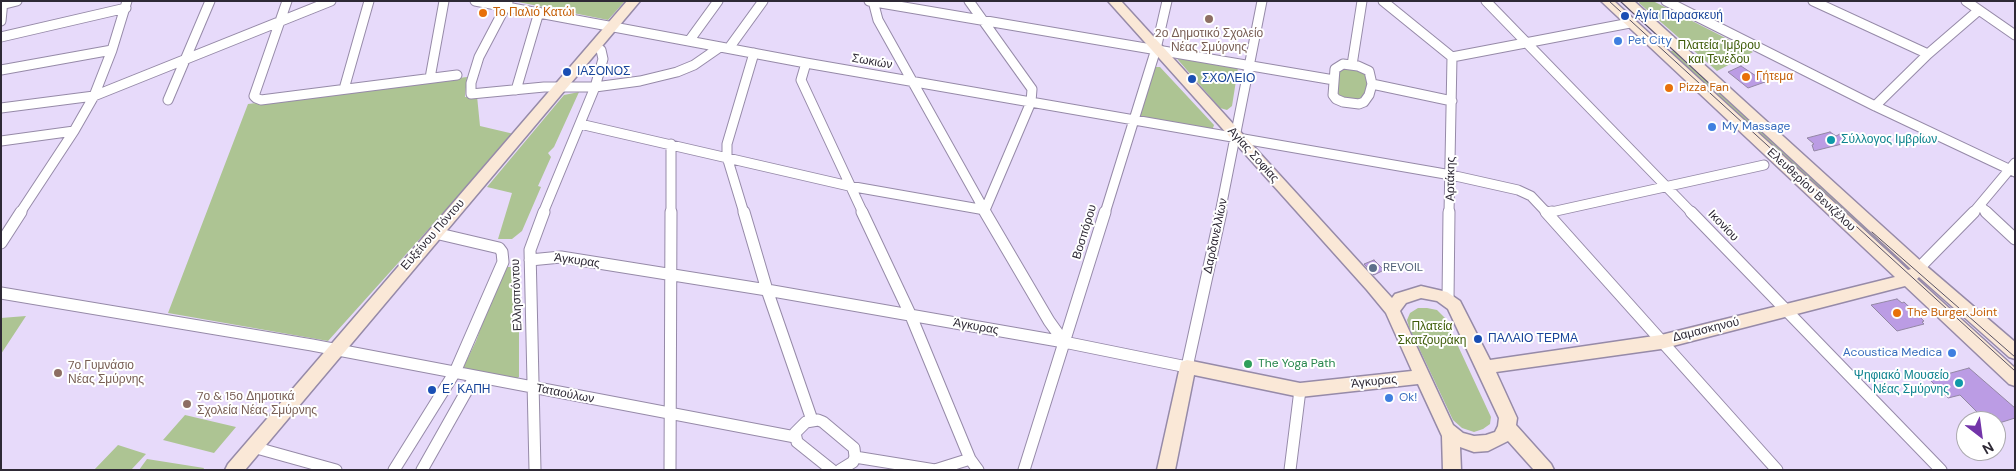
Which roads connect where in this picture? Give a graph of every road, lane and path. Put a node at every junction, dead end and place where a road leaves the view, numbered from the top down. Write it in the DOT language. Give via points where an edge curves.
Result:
graph roads {
  1 [pos="17,1"];
  2 [pos="210,1"];
  3 [pos="287,1"];
  4 [pos="331,1"];
  5 [pos="369,1"];
  6 [pos="444,1"];
  7 [pos="475,1"];
  8 [pos="634,1"];
  9 [pos="718,1"];
  10 [pos="763,1"];
  11 [pos="869,1"];
  12 [pos="983,1"];
  13 [pos="1114,1"];
  14 [pos="1166,1"];
  15 [pos="1262,1"];
  16 [pos="1362,1"];
  17 [pos="1383,1"];
  18 [pos="1486,1"];
  19 [pos="1607,1"];
  20 [pos="1627,1"];
  21 [pos="1666,1"];
  22 [pos="1812,1"];
  23 [pos="1966,1"];
  24 [pos="873,2"];
  25 [pos="971,3"];
  26 [pos="2,4"];
  27 [pos="126,4"];
  28 [pos="506,4"];
  29 [pos="1979,10"];
  30 [pos="539,12"];
  31 [pos="1,21"];
  32 [pos="985,21"];
  33 [pos="278,23"];
  34 [pos="1630,23"];
  35 [pos="613,27"];
  36 [pos="2015,35"];
  37 [pos="1,37"];
  38 [pos="689,41"];
  39 [pos="1526,42"];
  40 [pos="596,47"];
  41 [pos="720,47"];
  42 [pos="730,48"];
  43 [pos="1156,49"];
  44 [pos="112,50"];
  45 [pos="754,53"];
  46 [pos="1928,54"];
  47 [pos="1452,57"];
  48 [pos="184,60"];
  49 [pos="806,63"];
  50 [pos="1352,65"];
  51 [pos="1248,66"];
  52 [pos="1,70"];
  53 [pos="457,74"];
  54 [pos="430,78"];
  55 [pos="1334,80"];
  56 [pos="912,81"];
  57 [pos="1372,84"];
  58 [pos="561,87"];
  59 [pos="594,87"];
  60 [pos="344,89"];
  61 [pos="516,90"];
  62 [pos="94,96"];
  63 [pos="168,100"];
  64 [pos="1452,101"];
  65 [pos="1030,102"];
  66 [pos="1875,106"];
  67 [pos="1,108"];
  68 [pos="1133,121"];
  69 [pos="580,124"];
  70 [pos="74,131"];
  71 [pos="1237,137"];
  72 [pos="1,141"];
  73 [pos="671,144"];
  74 [pos="727,157"];
  75 [pos="1764,165"];
  76 [pos="2013,168"];
  77 [pos="1451,175"];
  78 [pos="849,186"];
  79 [pos="1666,187"];
  80 [pos="1980,206"];
  81 [pos="985,210"];
  82 [pos="1547,213"];
  83 [pos="435,233"];
  84 [pos="2015,238"];
  85 [pos="1,243"];
  86 [pos="530,260"];
  87 [pos="1913,274"];
  88 [pos="671,276"];
  89 [pos="768,290"];
  90 [pos="1,293"];
  91 [pos="1448,300"];
  92 [pos="1392,310"];
  93 [pos="1786,311"];
  94 [pos="911,316"];
  95 [pos="1064,342"];
  96 [pos="1661,342"];
  97 [pos="335,350"];
  98 [pos="2015,352"];
  99 [pos="1186,367"];
  100 [pos="1485,367"];
  101 [pos="455,372"];
  102 [pos="475,376"];
  103 [pos="1421,377"];
  104 [pos="2015,379"];
  105 [pos="534,388"];
  106 [pos="1300,390"];
  107 [pos="671,414"];
  108 [pos="812,420"];
  109 [pos="1508,427"];
  110 [pos="1451,434"];
  111 [pos="795,437"];
  112 [pos="253,447"];
  113 [pos="855,457"];
  114 [pos="970,458"];
  115 [pos="234,470"];
  116 [pos="336,470"];
  117 [pos="394,470"];
  118 [pos="422,470"];
  119 [pos="535,470"];
  120 [pos="670,470"];
  121 [pos="832,470"];
  122 [pos="840,470"];
  123 [pos="935,470"];
  124 [pos="978,470"];
  125 [pos="1024,470"];
  126 [pos="1166,470"];
  127 [pos="1290,470"];
  128 [pos="1452,470"];
  129 [pos="1545,470"];
  130 [pos="1777,470"];
  131 [pos="1940,470"];
  1 -- 26 [label="street"];
  2 -- 48 [label="street"];
  3 -- 33 [label="street"];
  4 -- 33 [label="street"];
  5 -- 60 [label="street"];
  6 -- 54 [label="street"];
  7 -- 28 [label="street, Σωκιών"];
  8 -- 35 [label="street, Ευξείνου Πόντου"];
  9 -- 38 [label="street"];
  10 -- 42 [label="street"];
  11 -- 24 [label="street"];
  12 -- 25 [label="street"];
  13 -- 43 [label="street, Αγίας Σοφίας"];
  14 -- 43 [label="street, Βοσπόρου"];
  15 -- 51 [label="street, Δαρδανελλίων"];
  16 -- 50 [label="street"];
  17 -- 47 [label="street"];
  18 -- 39 [label="street, Ικονίου"];
  19 -- 34 [label="street, Ελευθερίου Βενιζέλου"];
  20 -- 87 [label="street, Ελευθερίου Βενιζέλου"];
  21 -- 66 [label="street"];
  22 -- 46 [label="street"];
  23 -- 29 [label="street"];
  24 -- 32 [label="street"];
  24 -- 56 [label="street" via="878,20"];
  25 -- 32 [label="street"];
  26 -- 31 [label="street"];
  27 -- 37 [label="street"];
  27 -- 44 [label="street"];
  28 -- 30 [label="street, Σωκιών"];
  28 -- 61 [label="street" via="479,57 471,94"];
  29 -- 36 [label="street"];
  29 -- 46 [label="street"];
  30 -- 35 [label="street, Σωκιών"];
  30 -- 61 [label="street"];
  32 -- 43 [label="street"];
  32 -- 65 [label="street" via="1032,89"];
  33 -- 48 [label="street"];
  33 -- 60 [label="street" via="254,96 261,100"];
  34 -- 39 [label="street"];
  34 -- 87 [label="street, Ελευθερίου Βενιζέλου"];
  35 -- 38 [label="street, Σωκιών"];
  35 -- 40 [label="street, Ευξείνου Πόντου"];
  38 -- 41 [label="street, Σωκιών"];
  39 -- 47 [label="street"];
  39 -- 79 [label="street, Ικονίου"];
  40 -- 58 [label="street, Ευξείνου Πόντου"];
  40 -- 59 [label="street, Ελλησπόντου" via="601,50 603,59"];
  41 -- 42 [label="street, Σωκιών"];
  41 -- 59 [label="street" via="707,58 677,72 640,82"];
  42 -- 45 [label="street, Σωκιών"];
  43 -- 51 [label="street"];
  43 -- 68 [label="street, Βοσπόρου"];
  43 -- 71 [label="street, Αγίας Σοφίας"];
  44 -- 52 [label="street"];
  44 -- 62 [label="street"];
  45 -- 49 [label="street, Σωκιών"];
  45 -- 74 [label="street"];
  46 -- 66 [label="street"];
  47 -- 64 [label="street, Αρτάκης"];
  48 -- 62 [label="street"];
  48 -- 63 [label="street"];
  49 -- 56 [label="street, Σωκιών"];
  49 -- 78 [label="street" via="801,80"];
  50 -- 55 [label="street" via="1338,66"];
  50 -- 57 [label="street" via="1369,71"];
  51 -- 55 [label="street"];
  51 -- 71 [label="street, Δαρδανελλίων"];
  53 -- 54 [label="street"];
  54 -- 60 [label="street"];
  55 -- 57 [label="street" via="1333,95 1336,99 1359,104 1368,99"];
  56 -- 65 [label="street, Σωκιών"];
  56 -- 81 [label="street"];
  57 -- 64 [label="street"];
  58 -- 59 [label="street"];
  58 -- 61 [label="street"];
  58 -- 83 [label="street, Ευξείνου Πόντου"];
  59 -- 69 [label="street, Ελλησπόντου"];
  62 -- 67 [label="street"];
  62 -- 70 [label="street"];
  64 -- 77 [label="street, Αρτάκης"];
  65 -- 68 [label="street, Σωκιών"];
  65 -- 81 [label="street"];
  66 -- 76 [label="street"];
  68 -- 71 [label="street, Σωκιών"];
  68 -- 95 [label="street, Βοσπόρου"];
  69 -- 73 [label="street"];
  69 -- 86 [label="street, Ελλησπόντου" via="532,240"];
  70 -- 72 [label="street"];
  70 -- 85 [label="street"];
  71 -- 77 [label="street, Σωκιών"];
  71 -- 92 [label="street, Αγίας Σοφίας"];
  71 -- 99 [label="street, Δαρδανελλίων"];
  73 -- 74 [label="street"];
  73 -- 88 [label="street"];
  74 -- 78 [label="street"];
  74 -- 89 [label="street"];
  75 -- 79 [label="street"];
  76 -- 80 [label="street"];
  77 -- 82 [label="street, Σωκιών" via="1518,190 1531,196"];
  77 -- 91 [label="street, Αρτάκης"];
  78 -- 81 [label="street"];
  78 -- 94 [label="street"];
  79 -- 82 [label="street"];
  79 -- 93 [label="street, Ικονίου"];
  80 -- 84 [label="street"];
  80 -- 87 [label="street"];
  81 -- 95 [label="street"];
  82 -- 96 [label="street, Σωκιών"];
  83 -- 97 [label="street, Ευξείνου Πόντου"];
  83 -- 101 [label="street" via="494,246 502,252 503,262"];
  86 -- 88 [label="street, Άγκυρας" via="561,257"];
  86 -- 105 [label="street, Ελλησπόντου"];
  87 -- 93 [label="street, Δαμασκηνού"];
  87 -- 98 [label="street, Ελευθερίου Βενιζέλου"];
  87 -- 104 [label="street, Ελευθερίου Βενιζέλου"];
  88 -- 89 [label="street, Άγκυρας"];
  88 -- 107 [label="street"];
  89 -- 94 [label="street, Άγκυρας"];
  89 -- 108 [label="street"];
  90 -- 97 [label="street, Ταταούλων"];
  91 -- 92 [label="street" via="1421,292 1401,298"];
  91 -- 100 [label="street" via="1457,310"];
  92 -- 103 [label="street, Αγίας Σοφίας"];
  93 -- 96 [label="street, Δαμασκηνού"];
  93 -- 131 [label="street, Ικονίου"];
  94 -- 95 [label="street, Άγκυρας"];
  94 -- 114 [label="street"];
  95 -- 99 [label="street, Άγκυρας"];
  95 -- 125 [label="street, Βοσπόρου"];
  96 -- 100 [label="street, Δαμασκηνού"];
  96 -- 130 [label="street, Σωκιών"];
  97 -- 101 [label="street, Ταταούλων"];
  97 -- 112 [label="street, Ευξείνου Πόντου"];
  99 -- 106 [label="street, Άγκυρας"];
  99 -- 126 [label="street, Δαρδανελλίων"];
  100 -- 109 [label="street" via="1508,418"];
  101 -- 102 [label="street, Ταταούλων"];
  101 -- 117 [label="street"];
  102 -- 105 [label="street, Ταταούλων"];
  102 -- 118 [label="street"];
  103 -- 106 [label="street, Άγκυρας"];
  103 -- 110 [label="street, Αγίας Σοφίας" via="1441,421"];
  105 -- 107 [label="street, Ταταούλων"];
  105 -- 119 [label="street, Ελλησπόντου"];
  106 -- 127 [label="street"];
  107 -- 111 [label="street, Ταταούλων"];
  107 -- 120 [label="street"];
  108 -- 111 [label="street" via="801,425"];
  108 -- 113 [label="street" via="823,422 851,444"];
  109 -- 110 [label="street" via="1495,441 1482,444 1464,441"];
  109 -- 129 [label="street"];
  110 -- 128 [label="street"];
  111 -- 121 [label="street" via="800,446"];
  112 -- 115 [label="street, Ευξείνου Πόντου"];
  112 -- 116 [label="street"];
  113 -- 122 [label="street" via="850,465"];
  113 -- 123 [label="street"];
  114 -- 123 [label="street"];
  114 -- 124 [label="street"];
}
